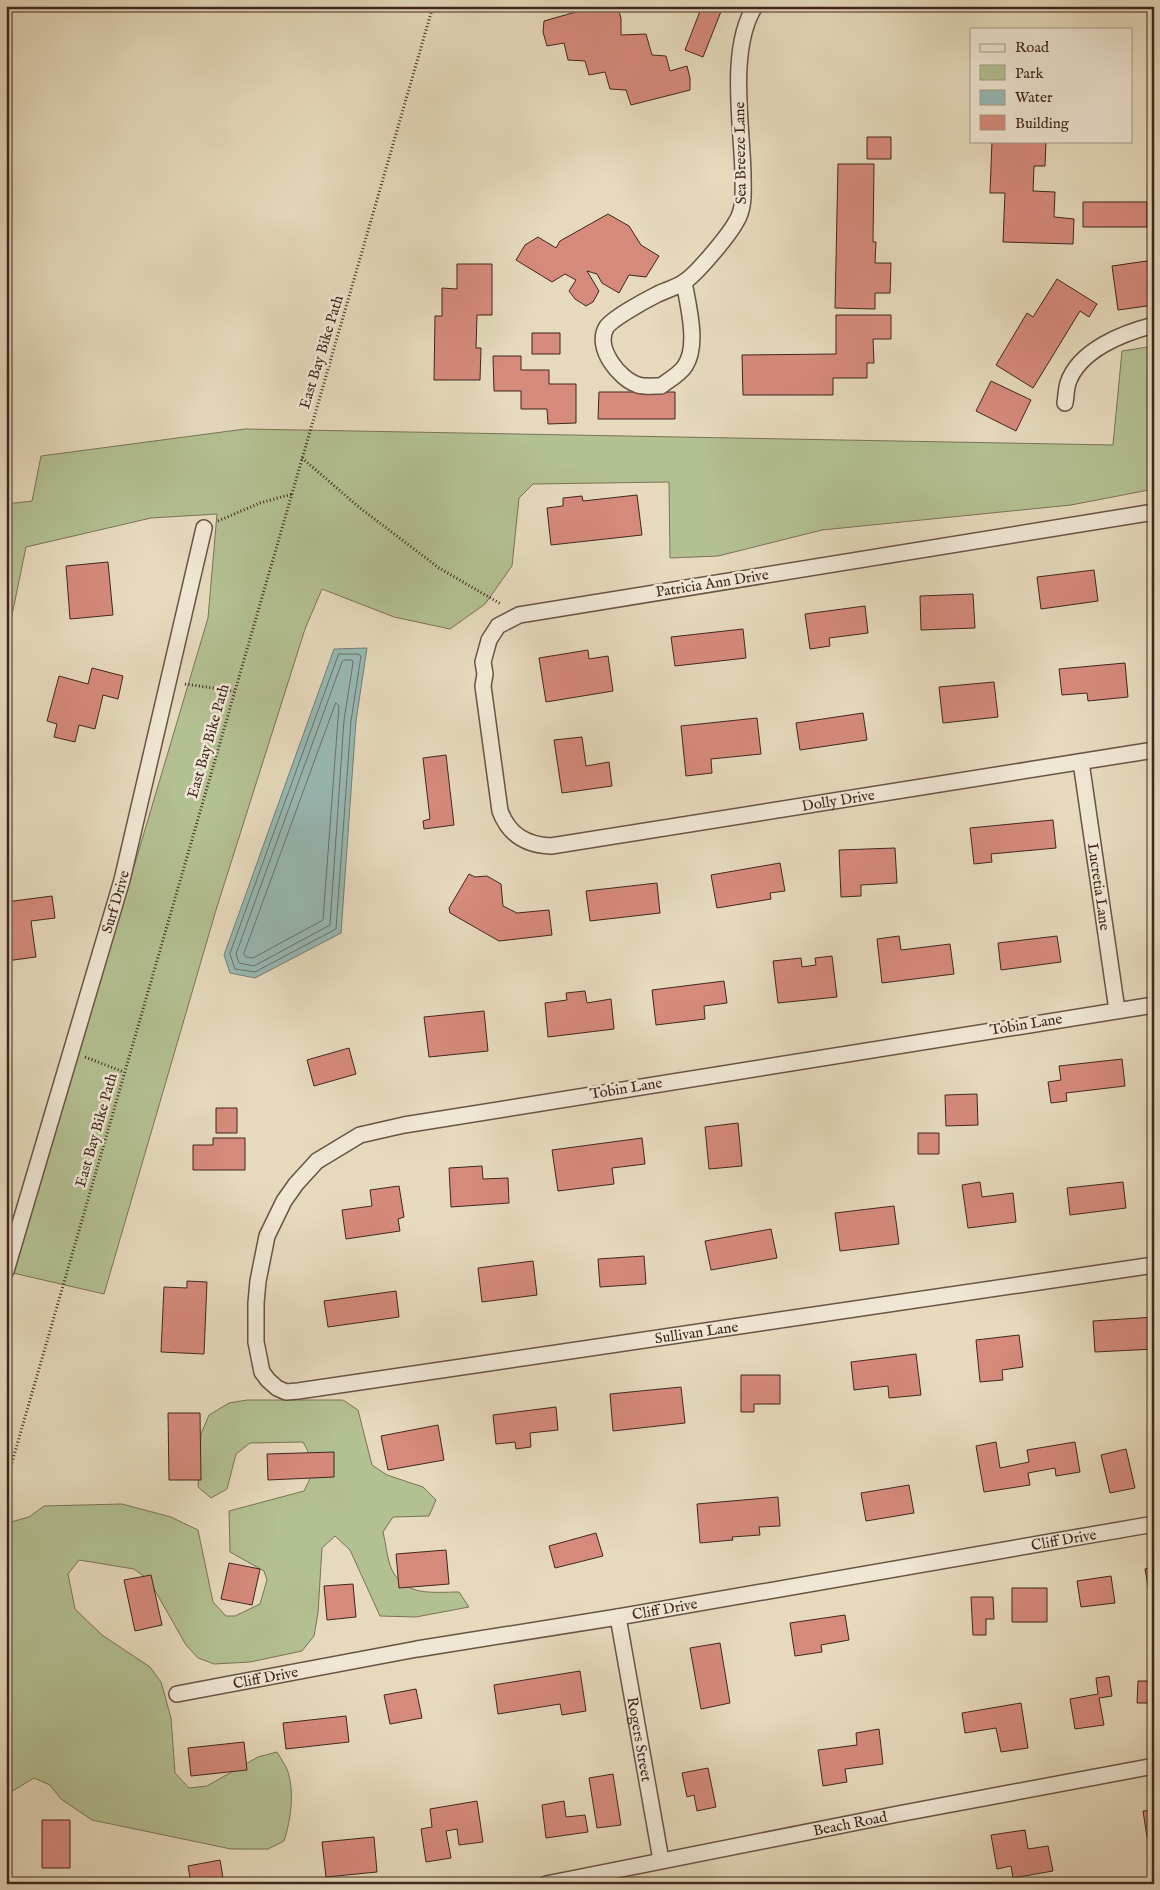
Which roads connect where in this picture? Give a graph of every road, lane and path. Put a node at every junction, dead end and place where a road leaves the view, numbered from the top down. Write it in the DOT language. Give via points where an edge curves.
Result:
graph roads {
  1 [pos="433,6"];
  2 [pos="755,6"];
  3 [pos="684,282"];
  4 [pos="1154,324"];
  5 [pos="1065,403"];
  6 [pos="302,458"];
  7 [pos="292,494"];
  8 [pos="1154,512"];
  9 [pos="204,528"];
  10 [pos="519,615"];
  11 [pos="168,681"];
  12 [pos="234,691"];
  13 [pos="1154,750"];
  14 [pos="1082,762"];
  15 [pos="523,840"];
  16 [pos="1154,1004"];
  17 [pos="1118,1010"];
  18 [pos="71,1052"];
  19 [pos="124,1072"];
  20 [pos="1154,1265"];
  21 [pos="6,1271"];
  22 [pos="260,1357"];
  23 [pos="6,1483"];
  24 [pos="1154,1524"];
  25 [pos="618,1617"];
  26 [pos="176,1694"];
  27 [pos="1154,1766"];
  28 [pos="661,1860"];
  29 [pos="546,1884"];
  1 -- 6 [label="path, East Bay Bike Path"];
  2 -- 3 [label="street, Sea Breeze Lane" via="744,34 739,63 741,214"];
  3 -- 3 [label="street, Sea Breeze Lane" via="621,315 606,328 603,341 608,357 620,374 638,385 661,386 686,366 691,349 691,327"];
  4 -- 5 [label="street" via="1108,343 1087,357 1068,382"];
  6 -- 7 [label="path, East Bay Bike Path"];
  6 -- 10 [label="path" via="360,508 439,568"];
  7 -- 9 [label="path" via="260,503"];
  7 -- 12 [label="path, East Bay Bike Path"];
  8 -- 10 [label="street, Patricia Ann Drive"];
  9 -- 11 [label="street, Surf Drive"];
  10 -- 15 [label="street, Patricia Ann Drive" via="498,626 489,640 483,662 483,686 500,811 504,821"];
  11 -- 12 [label="path"];
  11 -- 18 [label="street, Surf Drive" via="122,880"];
  12 -- 19 [label="path, East Bay Bike Path"];
  13 -- 14 [label="street, Dolly Drive"];
  14 -- 15 [label="street, Dolly Drive" via="552,846 536,846"];
  14 -- 17 [label="street, Lucretia Lane"];
  16 -- 17 [label="street, Tobin Lane"];
  17 -- 22 [label="street, Tobin Lane" via="423,1121 360,1135 317,1161 296,1184 275,1218 267,1236 258,1280 256,1342"];
  18 -- 19 [label="path"];
  18 -- 21 [label="street, Surf Drive"];
  19 -- 23 [label="path, East Bay Bike Path"];
  20 -- 22 [label="street, Sullivan Lane" via="298,1392 286,1392 268,1380 262,1372"];
  24 -- 25 [label="street, Cliff Drive"];
  25 -- 26 [label="street, Cliff Drive" via="417,1649"];
  25 -- 28 [label="street, Rogers Street"];
  27 -- 28 [label="street, Beach Road"];
  28 -- 29 [label="street, Beach Road"];
}
